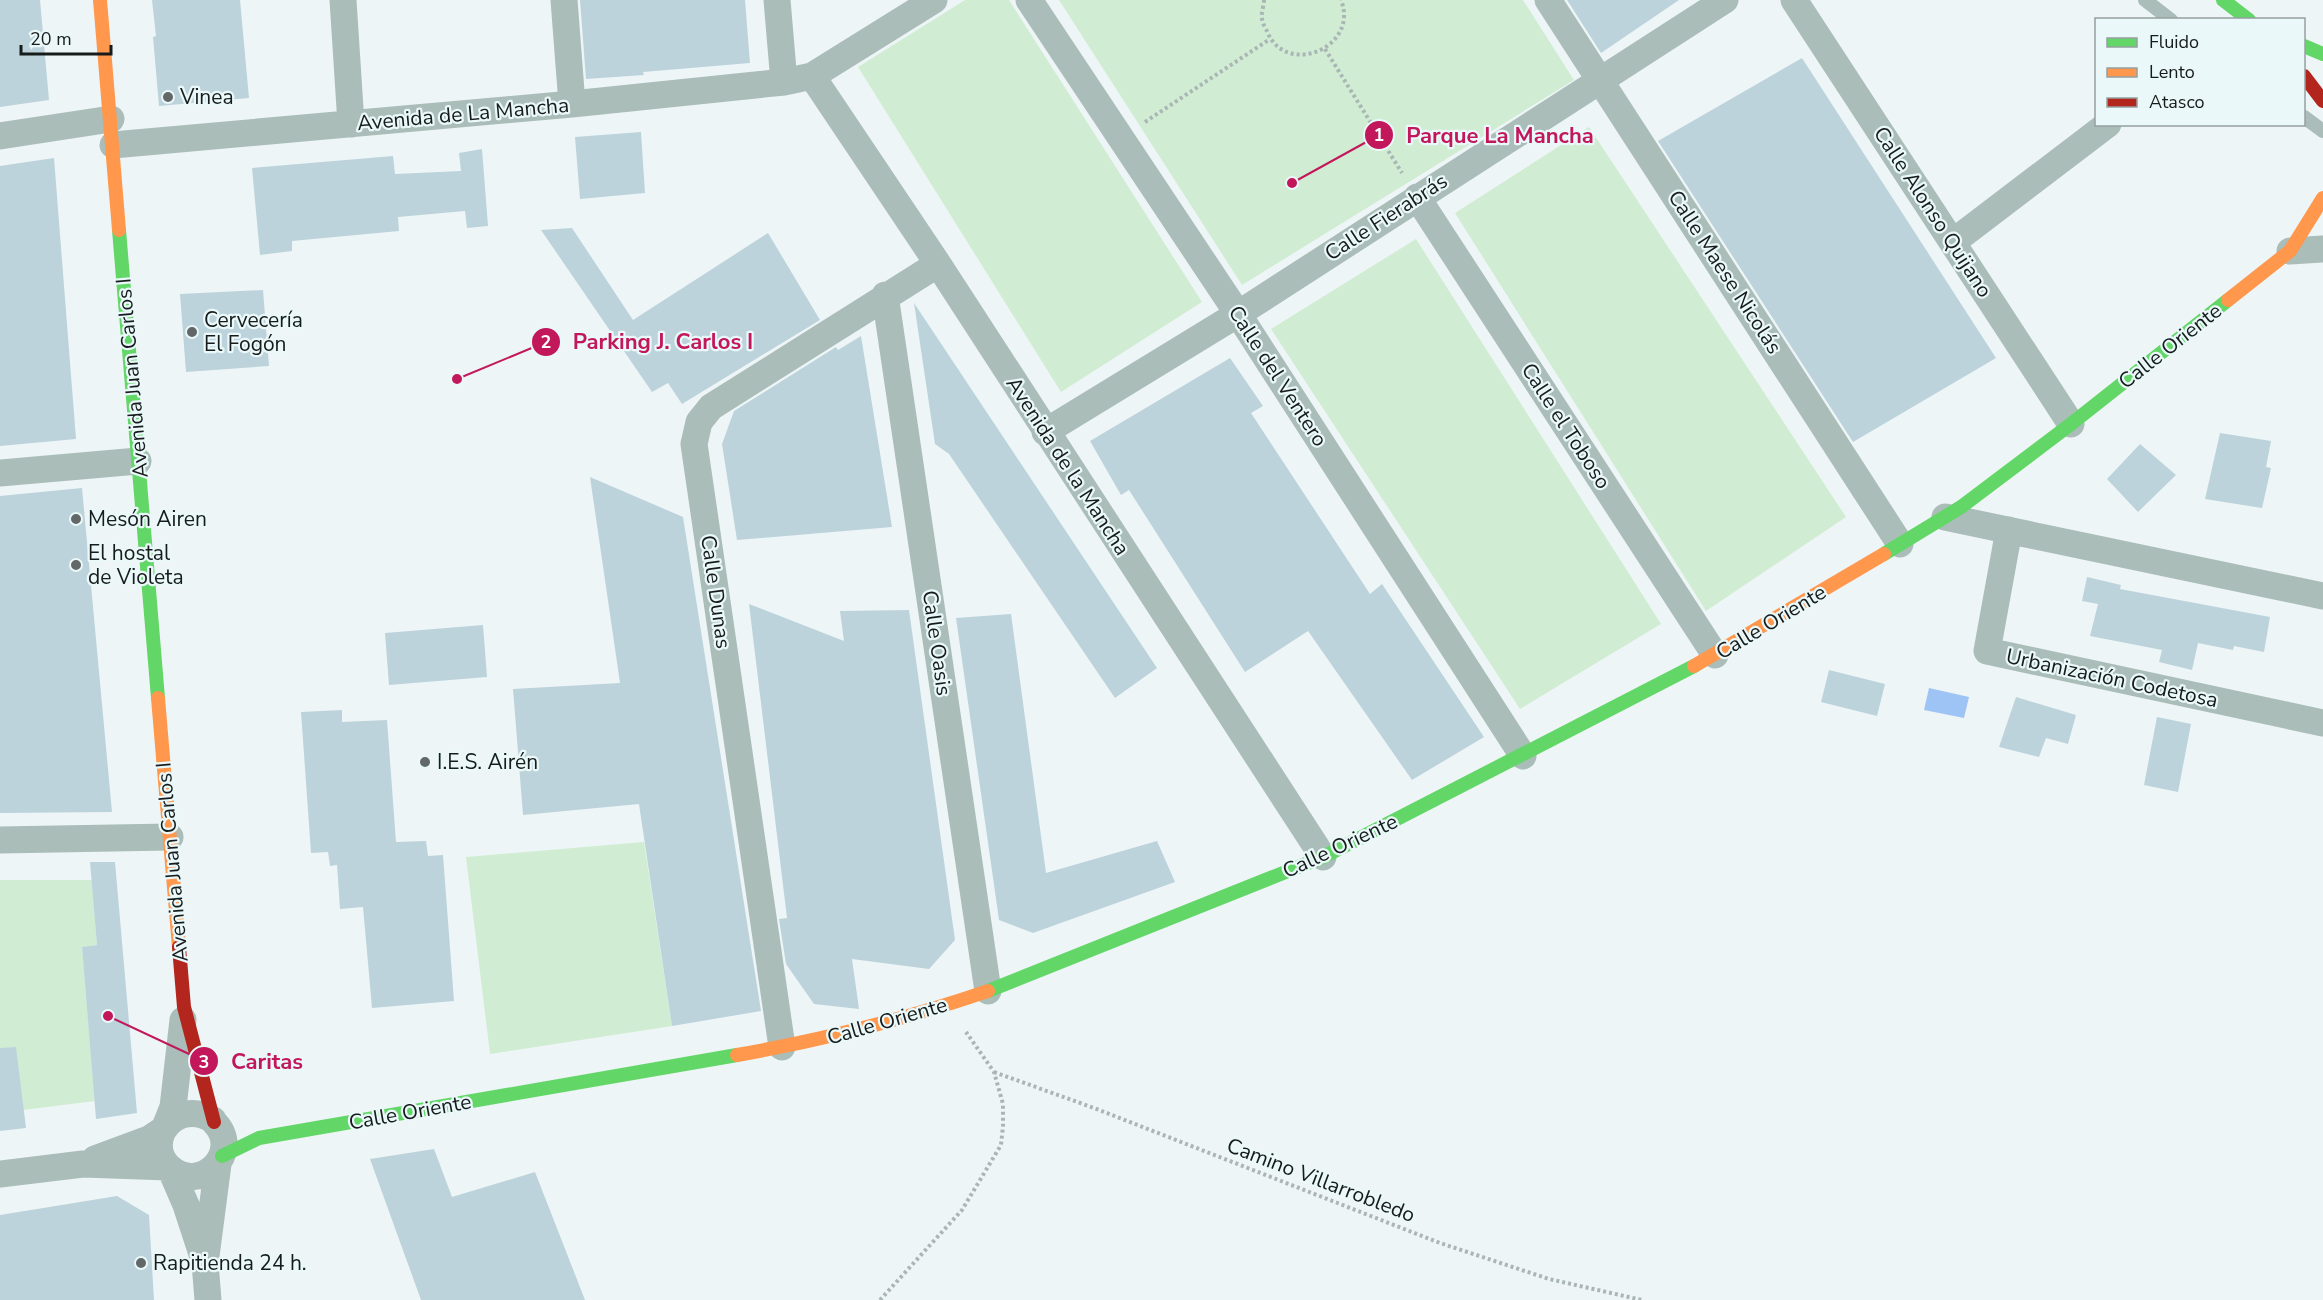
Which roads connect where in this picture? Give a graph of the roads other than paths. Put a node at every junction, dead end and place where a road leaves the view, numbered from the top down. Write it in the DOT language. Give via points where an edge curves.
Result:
graph roads {
  1 [pos="100,0"];
  2 [pos="343,0"];
  3 [pos="564,0"];
  4 [pos="777,0"];
  5 [pos="934,0"];
  6 [pos="1029,0"];
  7 [pos="1548,0"];
  8 [pos="1725,0"];
  9 [pos="1794,0"];
  10 [pos="2145,0"];
  11 [pos="2223,0"];
  12 [pos="2168,18"];
  13 [pos="2246,18"];
  14 [pos="2305,46"];
  15 [pos="2323,54"];
  16 [pos="812,76"];
  17 [pos="2305,77"];
  18 [pos="1601,79"];
  19 [pos="784,82"];
  20 [pos="2323,101"];
  21 [pos="572,104"];
  22 [pos="2305,118"];
  23 [pos="351,124"];
  24 [pos="2105,126"];
  25 [pos="2323,131"];
  26 [pos="112,132"];
  27 [pos="0,136"];
  28 [pos="1417,197"];
  29 [pos="2323,198"];
  30 [pos="1953,242"];
  31 [pos="2323,249"];
  32 [pos="2290,251"];
  33 [pos="938,264"];
  34 [pos="885,295"];
  35 [pos="1238,314"];
  36 [pos="2071,424"];
  37 [pos="1045,432"];
  38 [pos="138,461"];
  39 [pos="0,474"];
  40 [pos="1945,517"];
  41 [pos="2009,530"];
  42 [pos="1900,544"];
  43 [pos="2323,596"];
  44 [pos="1715,655"];
  45 [pos="2323,723"];
  46 [pos="1523,756"];
  47 [pos="170,837"];
  48 [pos="0,840"];
  49 [pos="1323,857"];
  50 [pos="988,991"];
  51 [pos="184,1007"];
  52 [pos="782,1047"];
  53 [pos="213,1121"];
  54 [pos="165,1128"];
  55 [pos="259,1138"];
  56 [pos="220,1160"];
  57 [pos="83,1164"];
  58 [pos="169,1167"];
  59 [pos="0,1174"];
  60 [pos="205,1263"];
  61 [pos="208,1300"];
  1 -- 26 [label="main road, Avenida Juan Carlos I"];
  2 -- 23 [label="street"];
  3 -- 21 [label="street"];
  4 -- 19 [label="street"];
  5 -- 16 [label="street, Avenida de La Mancha"];
  6 -- 35 [label="street, Calle del Ventero"];
  7 -- 18 [label="street, Calle Maese Nicolás"];
  8 -- 18 [label="street, Calle Fierabrás"];
  9 -- 30 [label="street, Calle Alonso Quijano"];
  10 -- 12 [label="lane"];
  11 -- 13 [label="main road"];
  14 -- 15 [label="main road"];
  16 -- 19 [label="street, Avenida de La Mancha"];
  16 -- 33 [label="street, Avenida de la Mancha"];
  17 -- 20 [label="main road"];
  18 -- 28 [label="street, Calle Fierabrás"];
  18 -- 42 [label="street, Calle Maese Nicolás"];
  19 -- 21 [label="street, Avenida de La Mancha"];
  21 -- 23 [label="street, Avenida de La Mancha"];
  22 -- 25 [label="lane"];
  23 -- 26 [label="street, Avenida de La Mancha"];
  24 -- 30 [label="street"];
  26 -- 27 [label="street, Avenida de La Mancha"];
  26 -- 38 [label="main road, Avenida Juan Carlos I"];
  28 -- 35 [label="street, Calle Fierabrás"];
  28 -- 44 [label="street, Calle el Toboso"];
  29 -- 32 [label="main road, Calle Oriente"];
  30 -- 36 [label="street, Calle Alonso Quijano"];
  31 -- 32 [label="street"];
  32 -- 36 [label="main road, Calle Oriente"];
  33 -- 34 [label="street, Calle Dunas"];
  33 -- 37 [label="street, Avenida de la Mancha"];
  34 -- 50 [label="street, Calle Oasis"];
  34 -- 52 [label="street, Calle Dunas" via="711,407 699,422 694,444"];
  35 -- 37 [label="street, Calle Fierabrás"];
  35 -- 46 [label="street, Calle del Ventero"];
  36 -- 40 [label="main road, Calle Oriente"];
  37 -- 49 [label="street, Avenida de la Mancha"];
  38 -- 39 [label="street"];
  38 -- 47 [label="main road, Avenida Juan Carlos I"];
  40 -- 41 [label="street"];
  40 -- 42 [label="main road, Calle Oriente"];
  41 -- 43 [label="street"];
  41 -- 45 [label="street, Urbanización Codetosa" via="1987,651"];
  42 -- 44 [label="main road, Calle Oriente"];
  44 -- 46 [label="main road, Calle Oriente"];
  46 -- 49 [label="main road, Calle Oriente"];
  47 -- 48 [label="street"];
  47 -- 51 [label="main road, Avenida Juan Carlos I"];
  49 -- 50 [label="main road, Calle Oriente"];
  50 -- 52 [label="main road, Calle Oriente"];
  51 -- 53 [label="main road, Avenida Juan Carlos I"];
  51 -- 54 [label="street" via="173,1107"];
  52 -- 55 [label="main road, Calle Oriente"];
  53 -- 54 [label="street" via="187,1113 171,1120"];
  53 -- 55 [label="street"];
  53 -- 56 [label="street" via="225,1146"];
  54 -- 57 [label="street" via="148,1139"];
  54 -- 58 [label="street" via="160,1144"];
  55 -- 56 [label="main road, Calle Oriente"];
  56 -- 58 [label="street" via="210,1172 200,1176 189,1177"];
  56 -- 60 [label="street"];
  57 -- 58 [label="street"];
  57 -- 59 [label="street"];
  58 -- 60 [label="street"];
  60 -- 61 [label="street"];
}
